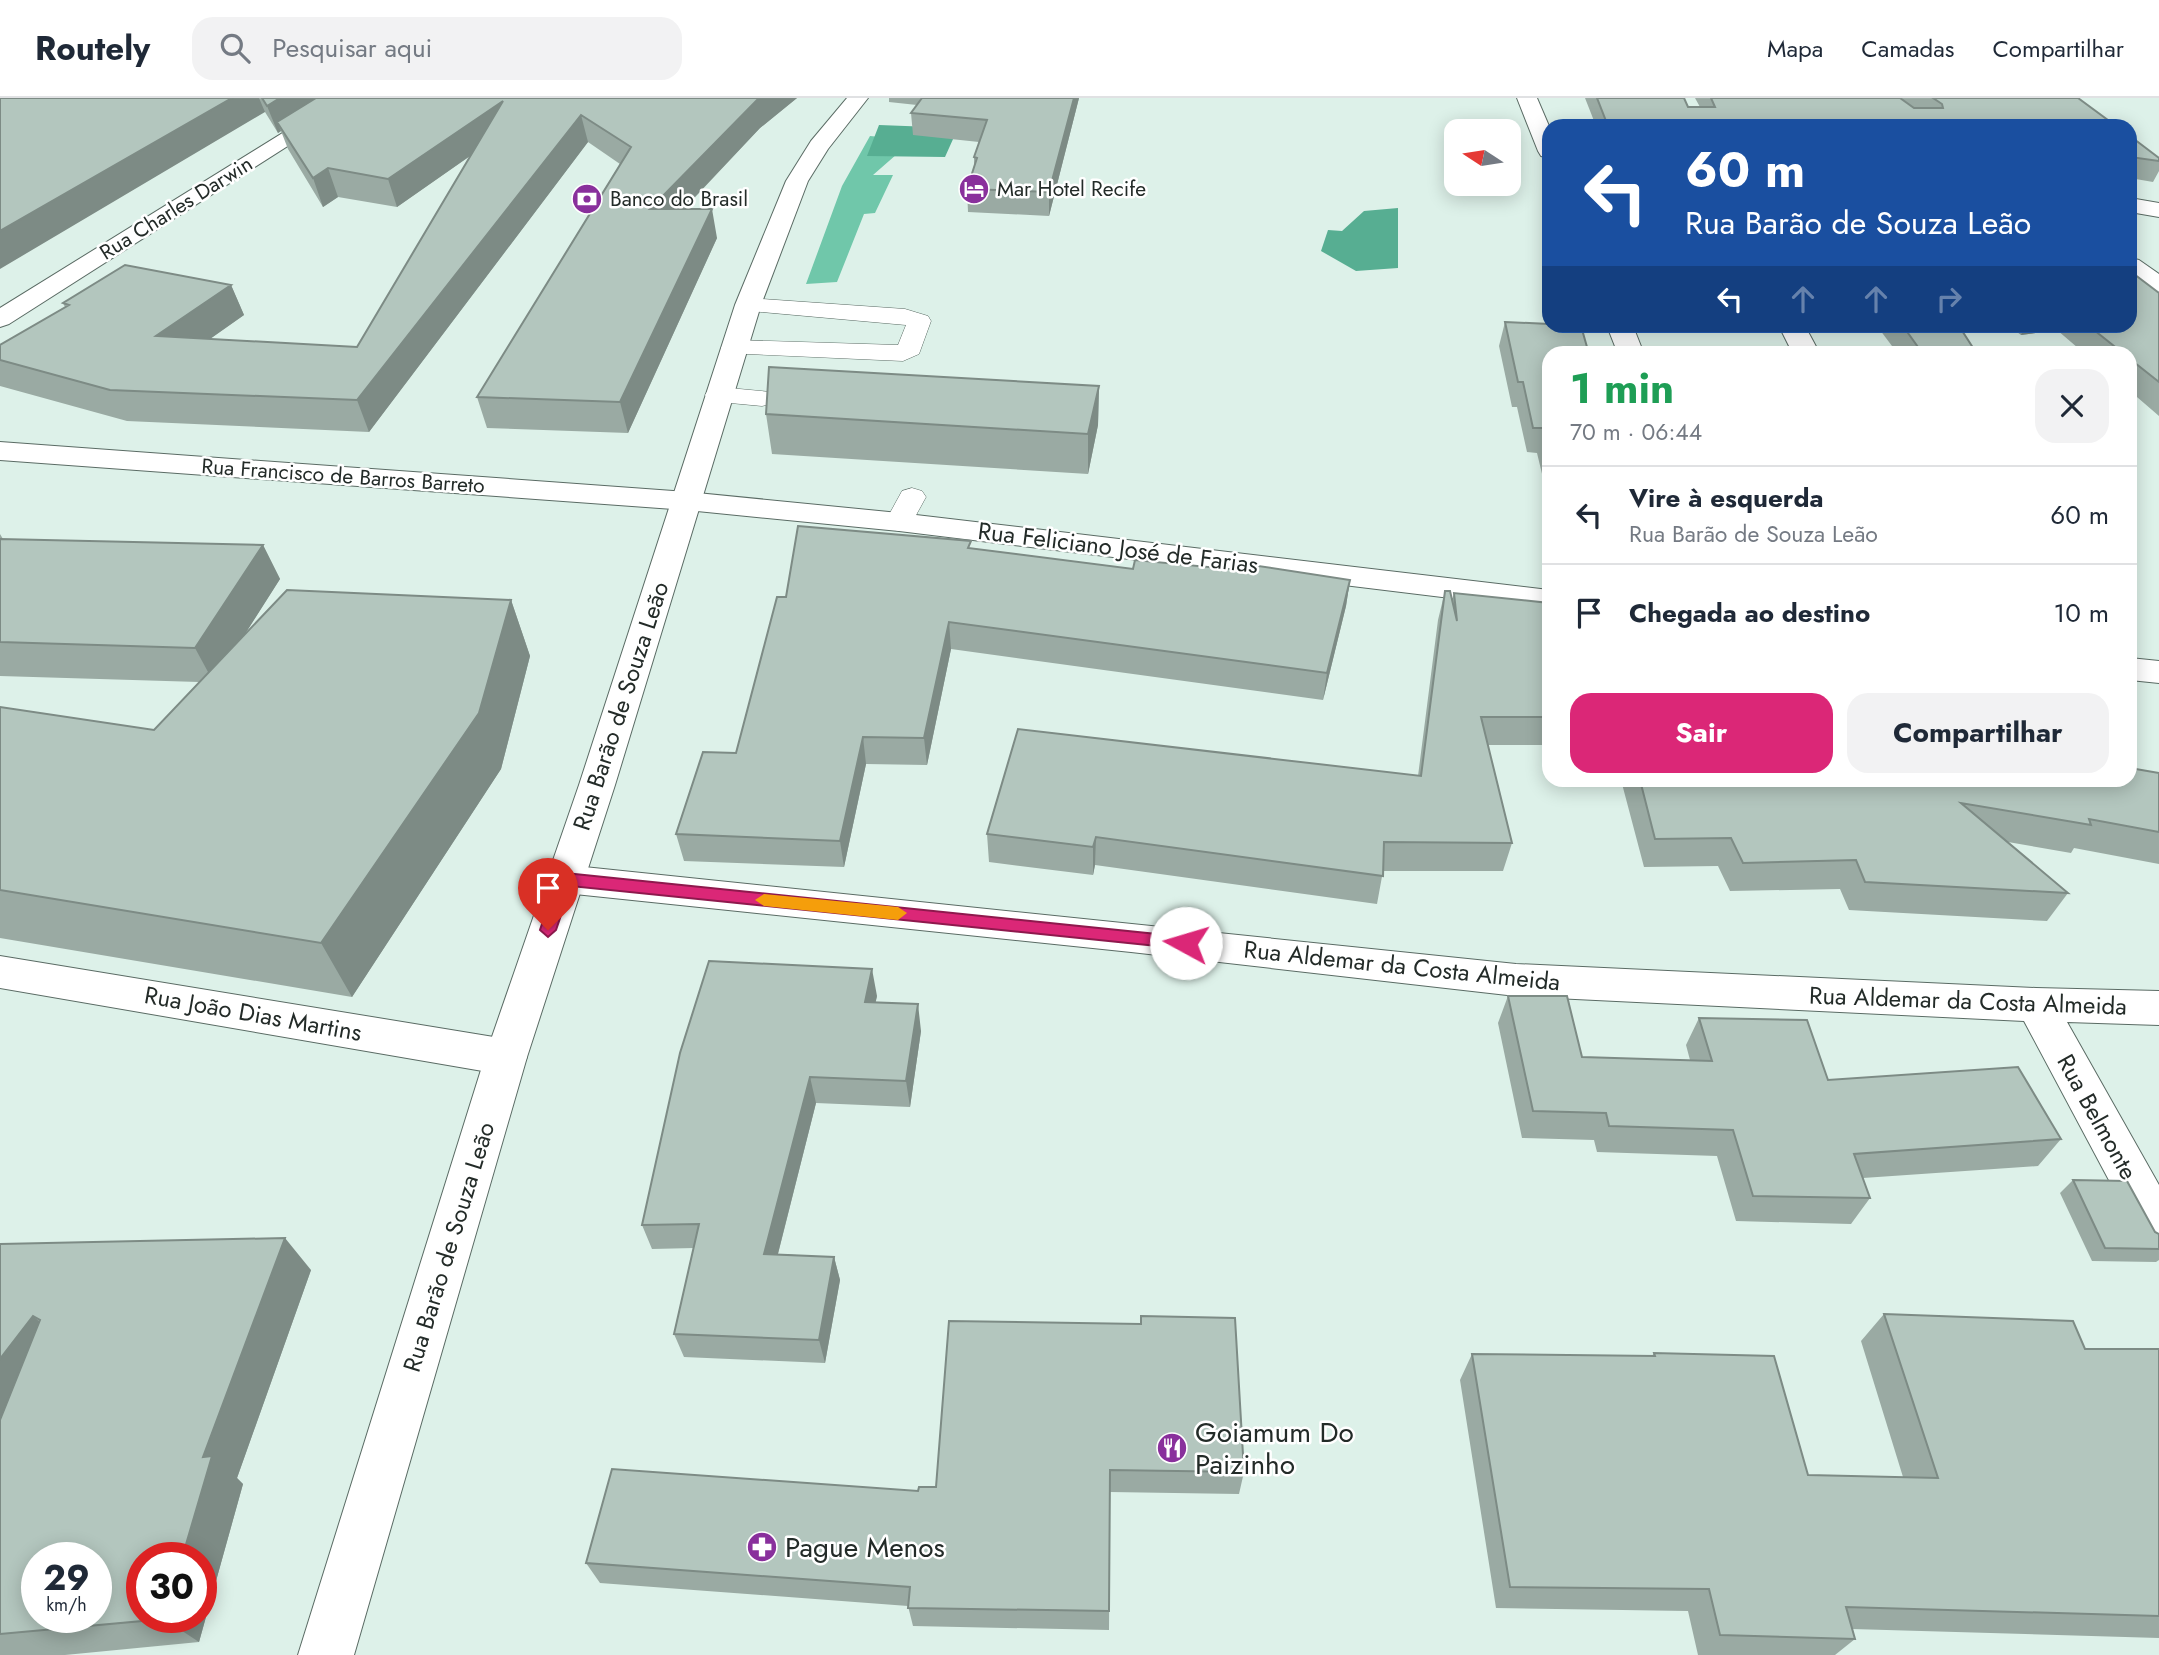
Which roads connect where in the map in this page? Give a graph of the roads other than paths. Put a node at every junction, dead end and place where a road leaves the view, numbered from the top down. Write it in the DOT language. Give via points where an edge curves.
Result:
graph roads {
  1 [pos="353,98"];
  2 [pos="858,98"];
  3 [pos="1527,98"];
  4 [pos="1542,134"];
  5 [pos="2137,206"];
  6 [pos="2159,210"];
  7 [pos="2137,270"];
  8 [pos="2159,285"];
  9 [pos="748,305"];
  10 [pos="0,319"];
  11 [pos="734,348"];
  12 [pos="718,395"];
  13 [pos="762,398"];
  14 [pos="0,451"];
  15 [pos="687,500"];
  16 [pos="1542,599"];
  17 [pos="2137,669"];
  18 [pos="2159,672"];
  19 [pos="565,879"];
  20 [pos="0,972"];
  21 [pos="2036,1006"];
  22 [pos="2159,1008"];
  23 [pos="506,1057"];
  24 [pos="2159,1229"];
  25 [pos="326,1655"];
  1 -- 10 [label="street, Rua Charles Darwin"];
  2 -- 9 [label="street, Rua Barão de Souza Leão" via="819,145 797,181"];
  3 -- 4 [label="street"];
  5 -- 6 [label="street"];
  7 -- 8 [label="street"];
  9 -- 11 [label="street, Rua Barão de Souza Leão"];
  9 -- 11 [label="lane" via="905,316 919,321 910,349 903,353"];
  11 -- 12 [label="street, Rua Barão de Souza Leão"];
  12 -- 13 [label="lane"];
  12 -- 15 [label="street, Rua Barão de Souza Leão"];
  14 -- 15 [label="street, Rua Francisco de Barros Barreto"];
  15 -- 16 [label="street, Rua Feliciano José de Farias" via="905,509"];
  15 -- 19 [label="street, Rua Barão de Souza Leão"];
  17 -- 18 [label="street"];
  19 -- 21 [label="street, Rua Aldemar da Costa Almeida" via="1516,980"];
  19 -- 23 [label="street, Rua Barão de Souza Leão"];
  20 -- 23 [label="street, Rua João Dias Martins"];
  21 -- 22 [label="street, Rua Aldemar da Costa Almeida"];
  21 -- 24 [label="street, Rua Belmonte"];
  23 -- 25 [label="street, Rua Barão de Souza Leão"];
}
